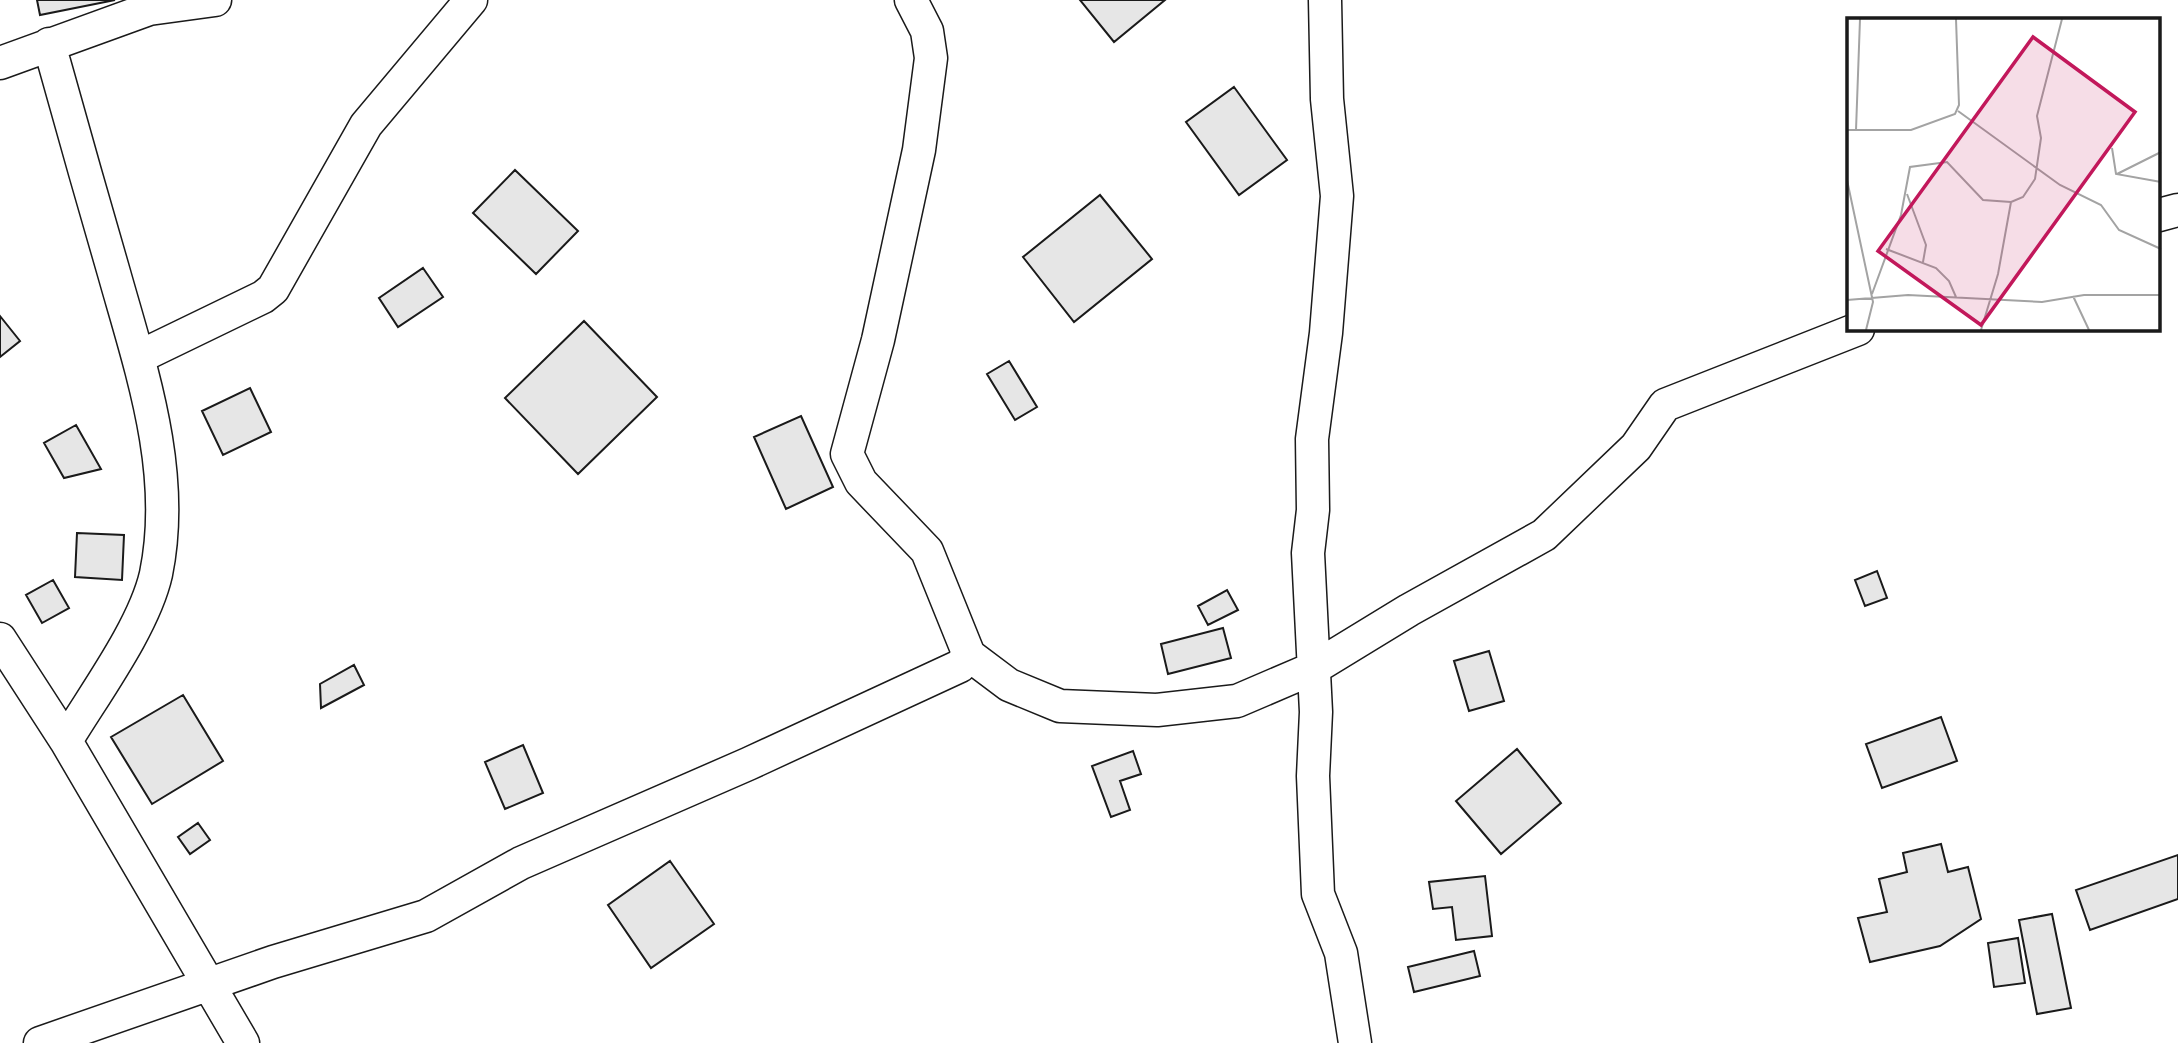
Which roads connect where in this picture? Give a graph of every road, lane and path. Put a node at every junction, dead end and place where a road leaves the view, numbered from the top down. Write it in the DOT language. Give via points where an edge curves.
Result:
graph roads {
  1 [pos="215,0"];
  2 [pos="471,0"];
  3 [pos="911,0"];
  4 [pos="1325,0"];
  5 [pos="49,44"];
  6 [pos="0,63"];
  7 [pos="2178,210"];
  8 [pos="2160,215"];
  9 [pos="1853,331"];
  10 [pos="139,357"];
  11 [pos="0,639"];
  12 [pos="969,655"];
  13 [pos="1314,668"];
  14 [pos="66,741"];
  15 [pos="208,985"];
  16 [pos="40,1043"];
  17 [pos="243,1043"];
  18 [pos="1354,1043"];
  1 -- 5 [label="street" via="149,9"];
  2 -- 10 [label="street" via="366,125 273,289"];
  3 -- 12 [label="street" via="927,31 931,58 919,150 878,340 847,454 862,482 927,551"];
  4 -- 13 [label="street" via="1327,99 1337,195 1312,439 1308,553"];
  5 -- 6 [label="street"];
  5 -- 10 [label="street"];
  7 -- 8 [label="street"];
  9 -- 13 [label="street" via="1665,405 1636,446 1544,535"];
  10 -- 14 [label="street" via="161,470 161,535 155,575 141,617"];
  11 -- 14 [label="street"];
  12 -- 13 [label="street" via="1009,685 1060,706 1121,709 1237,701"];
  12 -- 15 [label="street" via="960,666 854,716 521,863 426,916"];
  13 -- 18 [label="street" via="1318,894 1341,953"];
  14 -- 15 [label="street"];
  15 -- 16 [label="street"];
  15 -- 17 [label="street"];
}
